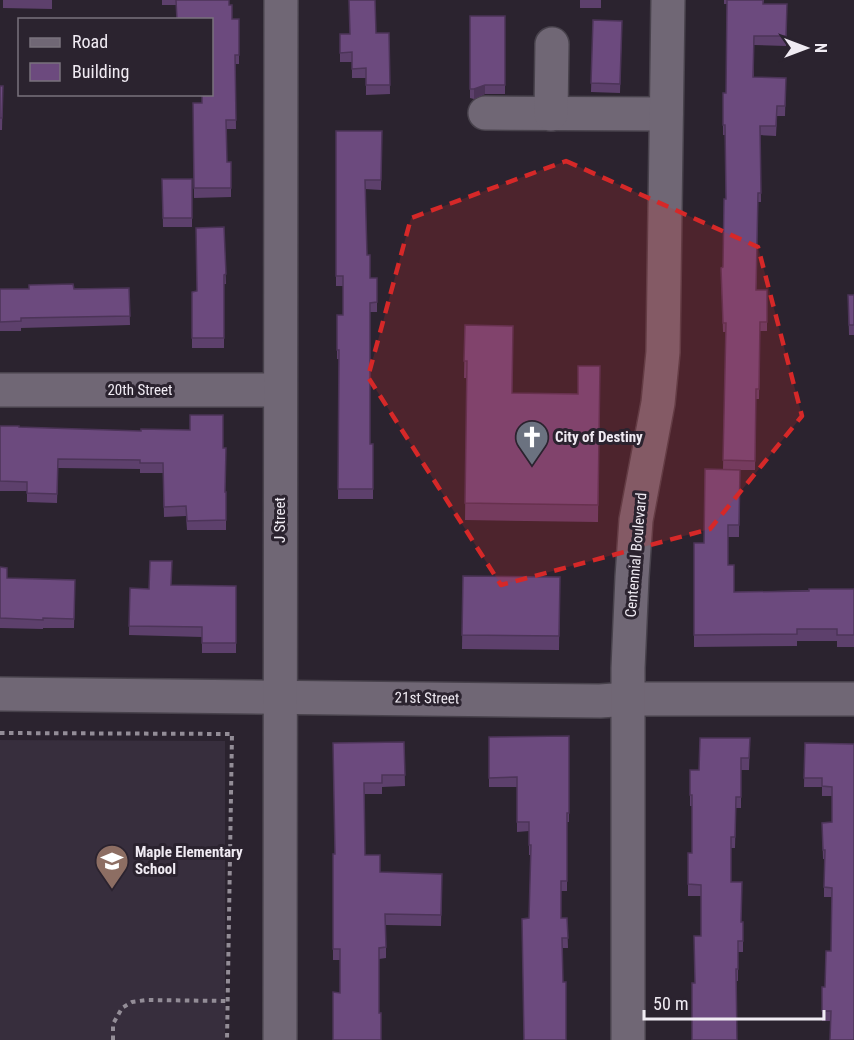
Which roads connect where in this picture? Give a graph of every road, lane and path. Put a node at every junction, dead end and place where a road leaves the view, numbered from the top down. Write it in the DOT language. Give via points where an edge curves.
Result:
graph roads {
  1 [pos="281,0"];
  2 [pos="668,0"];
  3 [pos="552,44"];
  4 [pos="485,113"];
  5 [pos="551,114"];
  6 [pos="666,114"];
  7 [pos="0,390"];
  8 [pos="280,390"];
  9 [pos="0,694"];
  10 [pos="280,696"];
  11 [pos="629,699"];
  12 [pos="854,699"];
  13 [pos="0,733"];
  14 [pos="227,1001"];
  15 [pos="113,1040"];
  16 [pos="227,1040"];
  17 [pos="280,1040"];
  18 [pos="628,1040"];
  1 -- 8 [label="street, J Street"];
  2 -- 6 [label="street, Centennial Boulevard"];
  3 -- 5 [label="street"];
  4 -- 5 [label="street"];
  5 -- 6 [label="street"];
  6 -- 11 [label="street, Centennial Boulevard" via="663,352 658,403 636,520"];
  7 -- 8 [label="street, 20th Street"];
  8 -- 10 [label="street, J Street"];
  9 -- 10 [label="street, 21st Street"];
  10 -- 11 [label="street, 21st Street"];
  10 -- 17 [label="street, J Street"];
  11 -- 12 [label="street, 21st Street"];
  11 -- 18 [label="street, Centennial Boulevard"];
  13 -- 14 [label="path" via="232,734"];
  14 -- 15 [label="path" via="132,1002 122,1008 113,1024"];
  14 -- 16 [label="path"];
}
